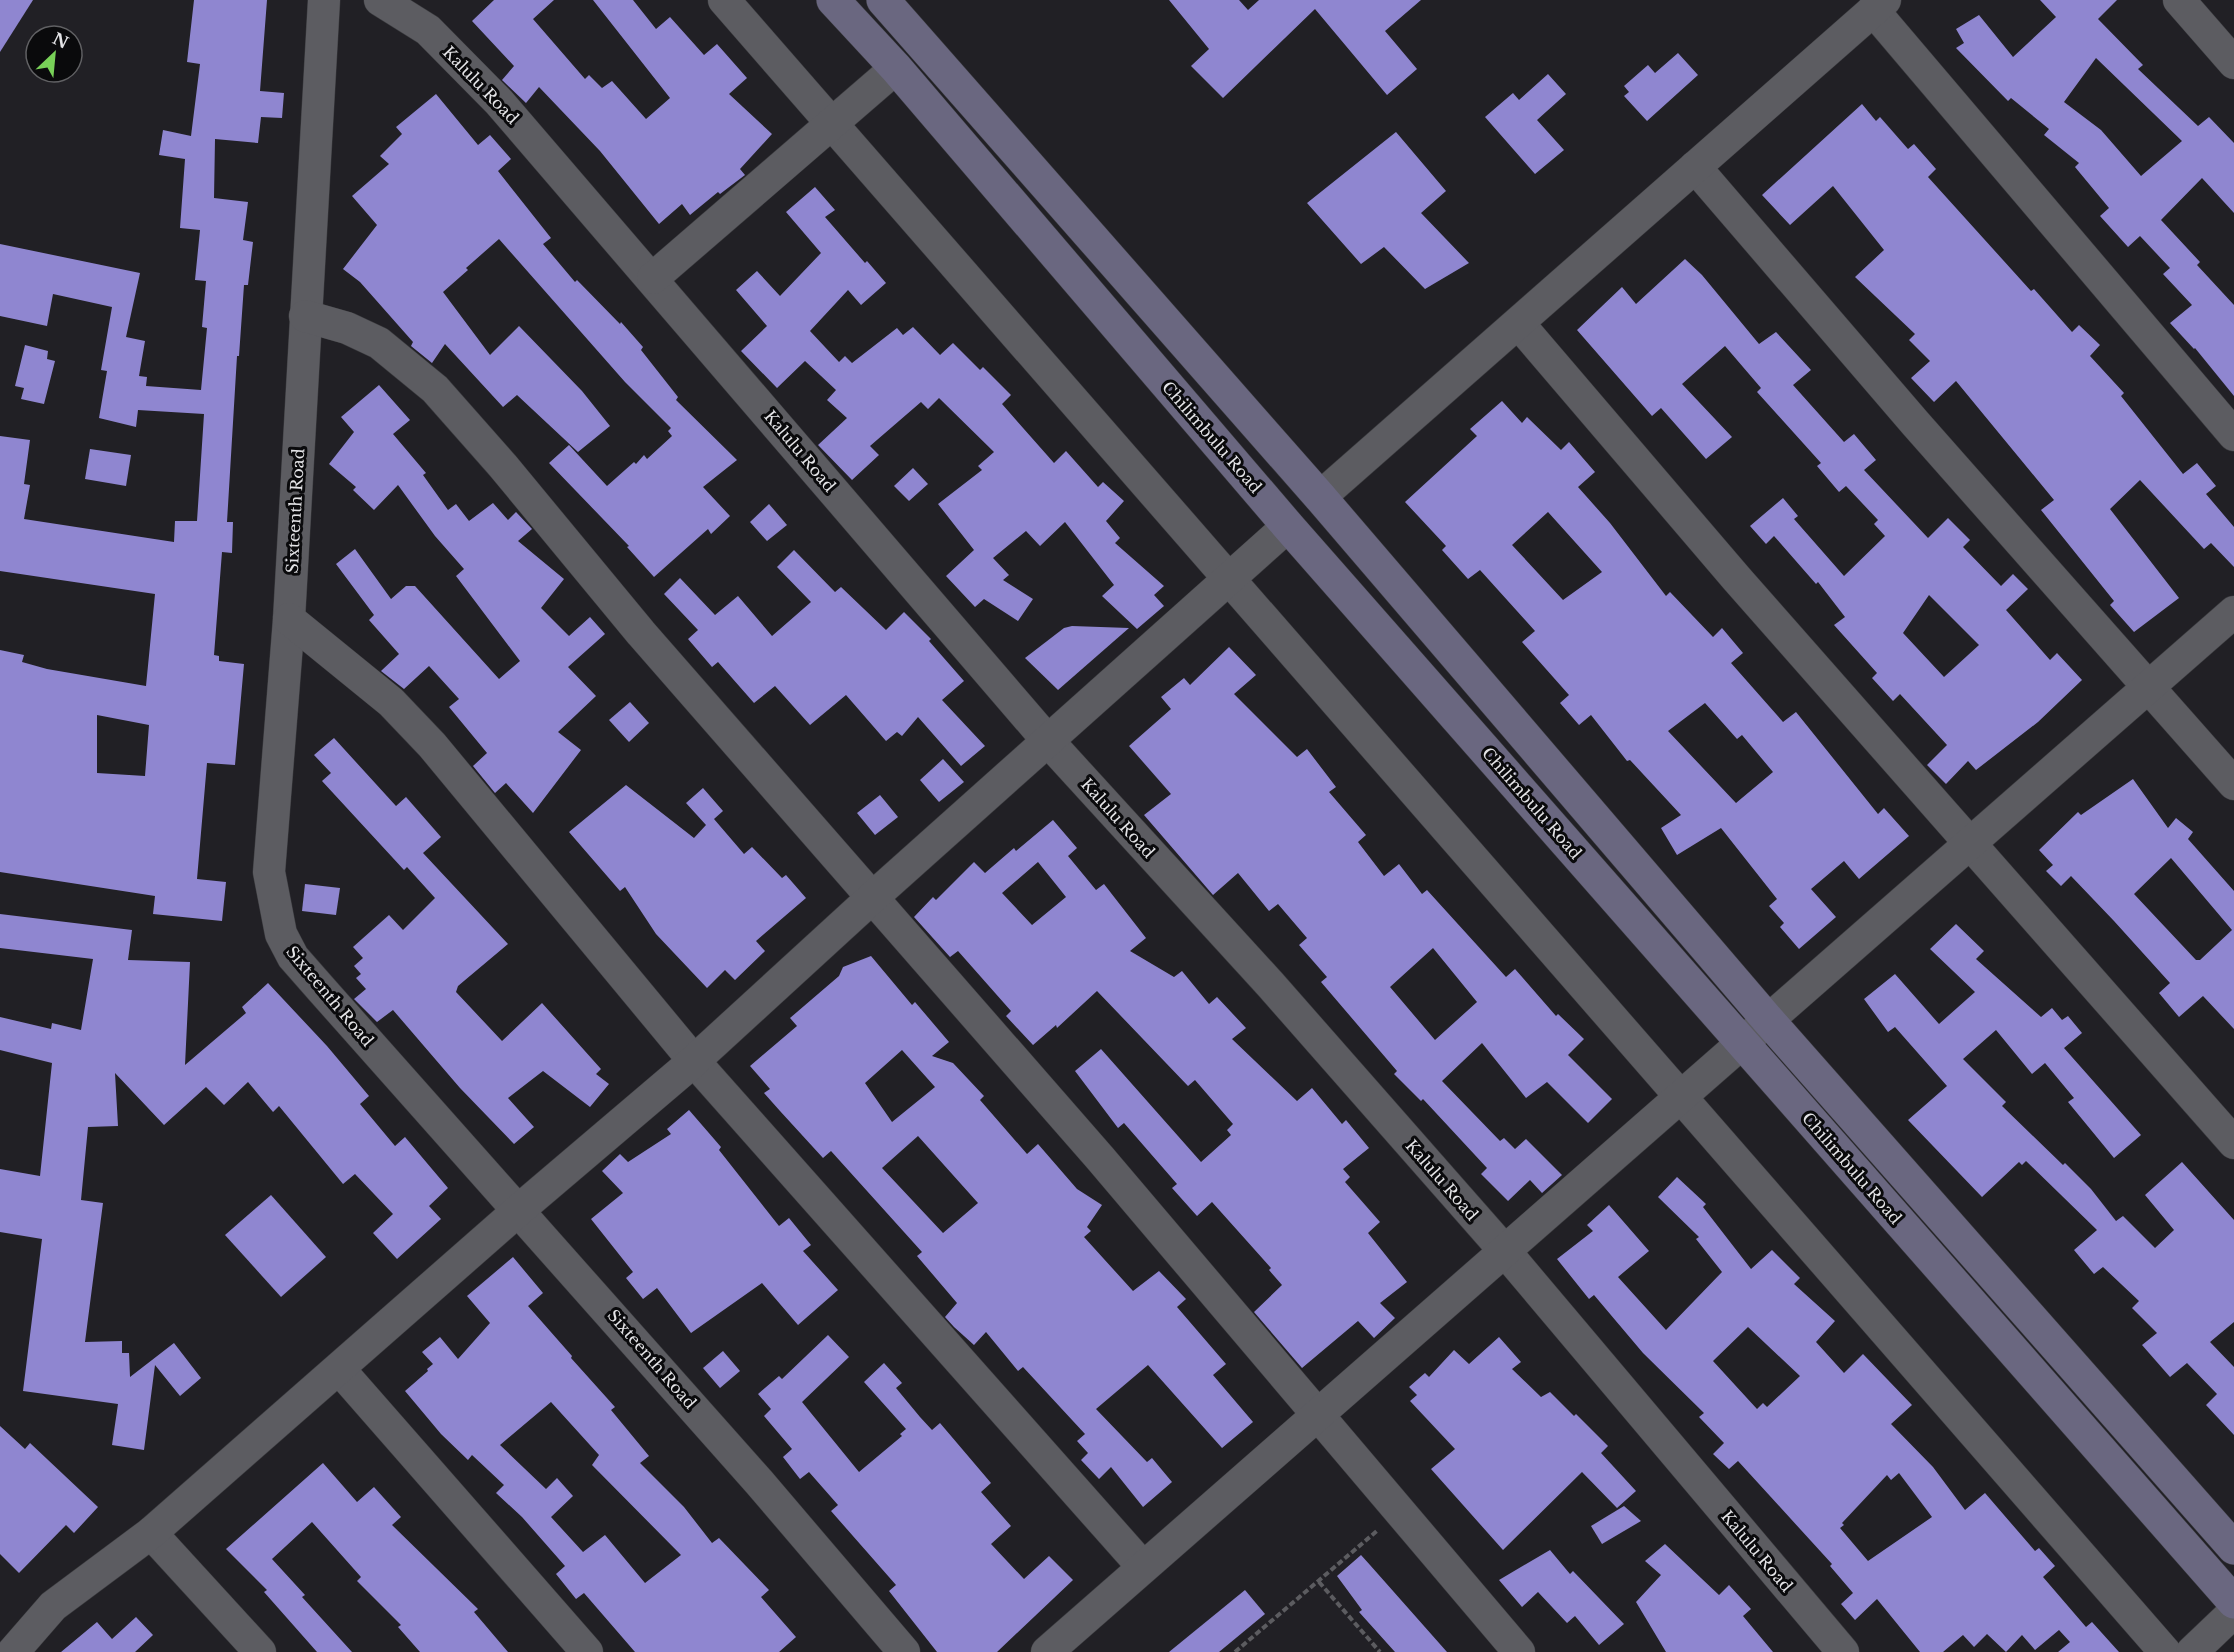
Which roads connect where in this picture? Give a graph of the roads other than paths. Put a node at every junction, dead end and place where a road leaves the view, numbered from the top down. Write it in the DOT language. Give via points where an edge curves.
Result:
graph roads {
  1 [pos="324,0"];
  2 [pos="380,0"];
  3 [pos="724,0"];
  4 [pos="833,0"];
  5 [pos="883,0"];
  6 [pos="2179,0"];
  7 [pos="1879,5"];
  8 [pos="2234,63"];
  9 [pos="896,69"];
  10 [pos="832,122"];
  11 [pos="1695,167"];
  12 [pos="653,278"];
  13 [pos="305,316"];
  14 [pos="1519,324"];
  15 [pos="2234,435"];
  16 [pos="1320,497"];
  17 [pos="1288,526"];
  18 [pos="1229,579"];
  19 [pos="2234,612"];
  20 [pos="289,619"];
  21 [pos="2148,687"];
  22 [pos="1048,741"];
  23 [pos="2223,755"];
  24 [pos="2234,784"];
  25 [pos="1971,842"];
  26 [pos="873,897"];
  27 [pos="1768,1020"];
  28 [pos="1743,1044"];
  29 [pos="694,1061"];
  30 [pos="1681,1097"];
  31 [pos="2234,1143"];
  32 [pos="520,1209"];
  33 [pos="1503,1249"];
  34 [pos="340,1370"];
  35 [pos="1318,1415"];
  36 [pos="151,1533"];
  37 [pos="2234,1548"];
  38 [pos="1143,1567"];
  39 [pos="2234,1602"];
  40 [pos="2234,1612"];
  41 [pos="13,1652"];
  42 [pos="260,1652"];
  43 [pos="587,1652"];
  44 [pos="904,1652"];
  45 [pos="1047,1652"];
  46 [pos="1518,1652"];
  47 [pos="1843,1652"];
  48 [pos="2165,1652"];
  49 [pos="2192,1652"];
  1 -- 13 [label="street, Sixteenth Road"];
  2 -- 12 [label="street, Kalulu Road" via="428,30 491,94"];
  3 -- 10 [label="street"];
  4 -- 9 [label="main road, Chilimbulu Road"];
  5 -- 16 [label="main road"];
  6 -- 8 [label="street"];
  7 -- 11 [label="street"];
  7 -- 15 [label="street"];
  9 -- 10 [label="street"];
  9 -- 17 [label="main road, Chilimbulu Road"];
  10 -- 12 [label="street"];
  10 -- 18 [label="street"];
  11 -- 14 [label="street"];
  11 -- 21 [label="street"];
  12 -- 22 [label="street, Kalulu Road"];
  13 -- 20 [label="street, Sixteenth Road"];
  13 -- 26 [label="street" via="347,328 379,344 435,389 641,633"];
  14 -- 16 [label="street"];
  14 -- 25 [label="street" via="1737,579"];
  16 -- 27 [label="main road"];
  17 -- 18 [label="street"];
  17 -- 28 [label="main road, Chilimbulu Road"];
  18 -- 22 [label="street"];
  18 -- 30 [label="street"];
  19 -- 21 [label="street"];
  20 -- 29 [label="street" via="390,702 432,745"];
  20 -- 32 [label="street, Sixteenth Road" via="269,872 281,934 293,957"];
  21 -- 23 [label="street"];
  21 -- 25 [label="street"];
  22 -- 26 [label="street"];
  22 -- 33 [label="street, Kalulu Road" via="1270,984"];
  23 -- 24 [label="street"];
  25 -- 27 [label="street"];
  25 -- 31 [label="street"];
  26 -- 29 [label="street"];
  26 -- 35 [label="street"];
  27 -- 28 [label="street"];
  27 -- 37 [label="main road"];
  28 -- 30 [label="street"];
  28 -- 39 [label="main road, Chilimbulu Road"];
  29 -- 32 [label="street"];
  29 -- 38 [label="street"];
  30 -- 33 [label="street"];
  30 -- 48 [label="street"];
  32 -- 34 [label="street"];
  32 -- 44 [label="street, Sixteenth Road"];
  33 -- 35 [label="street"];
  33 -- 47 [label="street, Kalulu Road"];
  34 -- 36 [label="street"];
  34 -- 43 [label="street"];
  35 -- 38 [label="street"];
  35 -- 46 [label="street"];
  36 -- 41 [label="street" via="52,1606"];
  36 -- 42 [label="street"];
  38 -- 45 [label="street"];
  40 -- 49 [label="street"];
}
